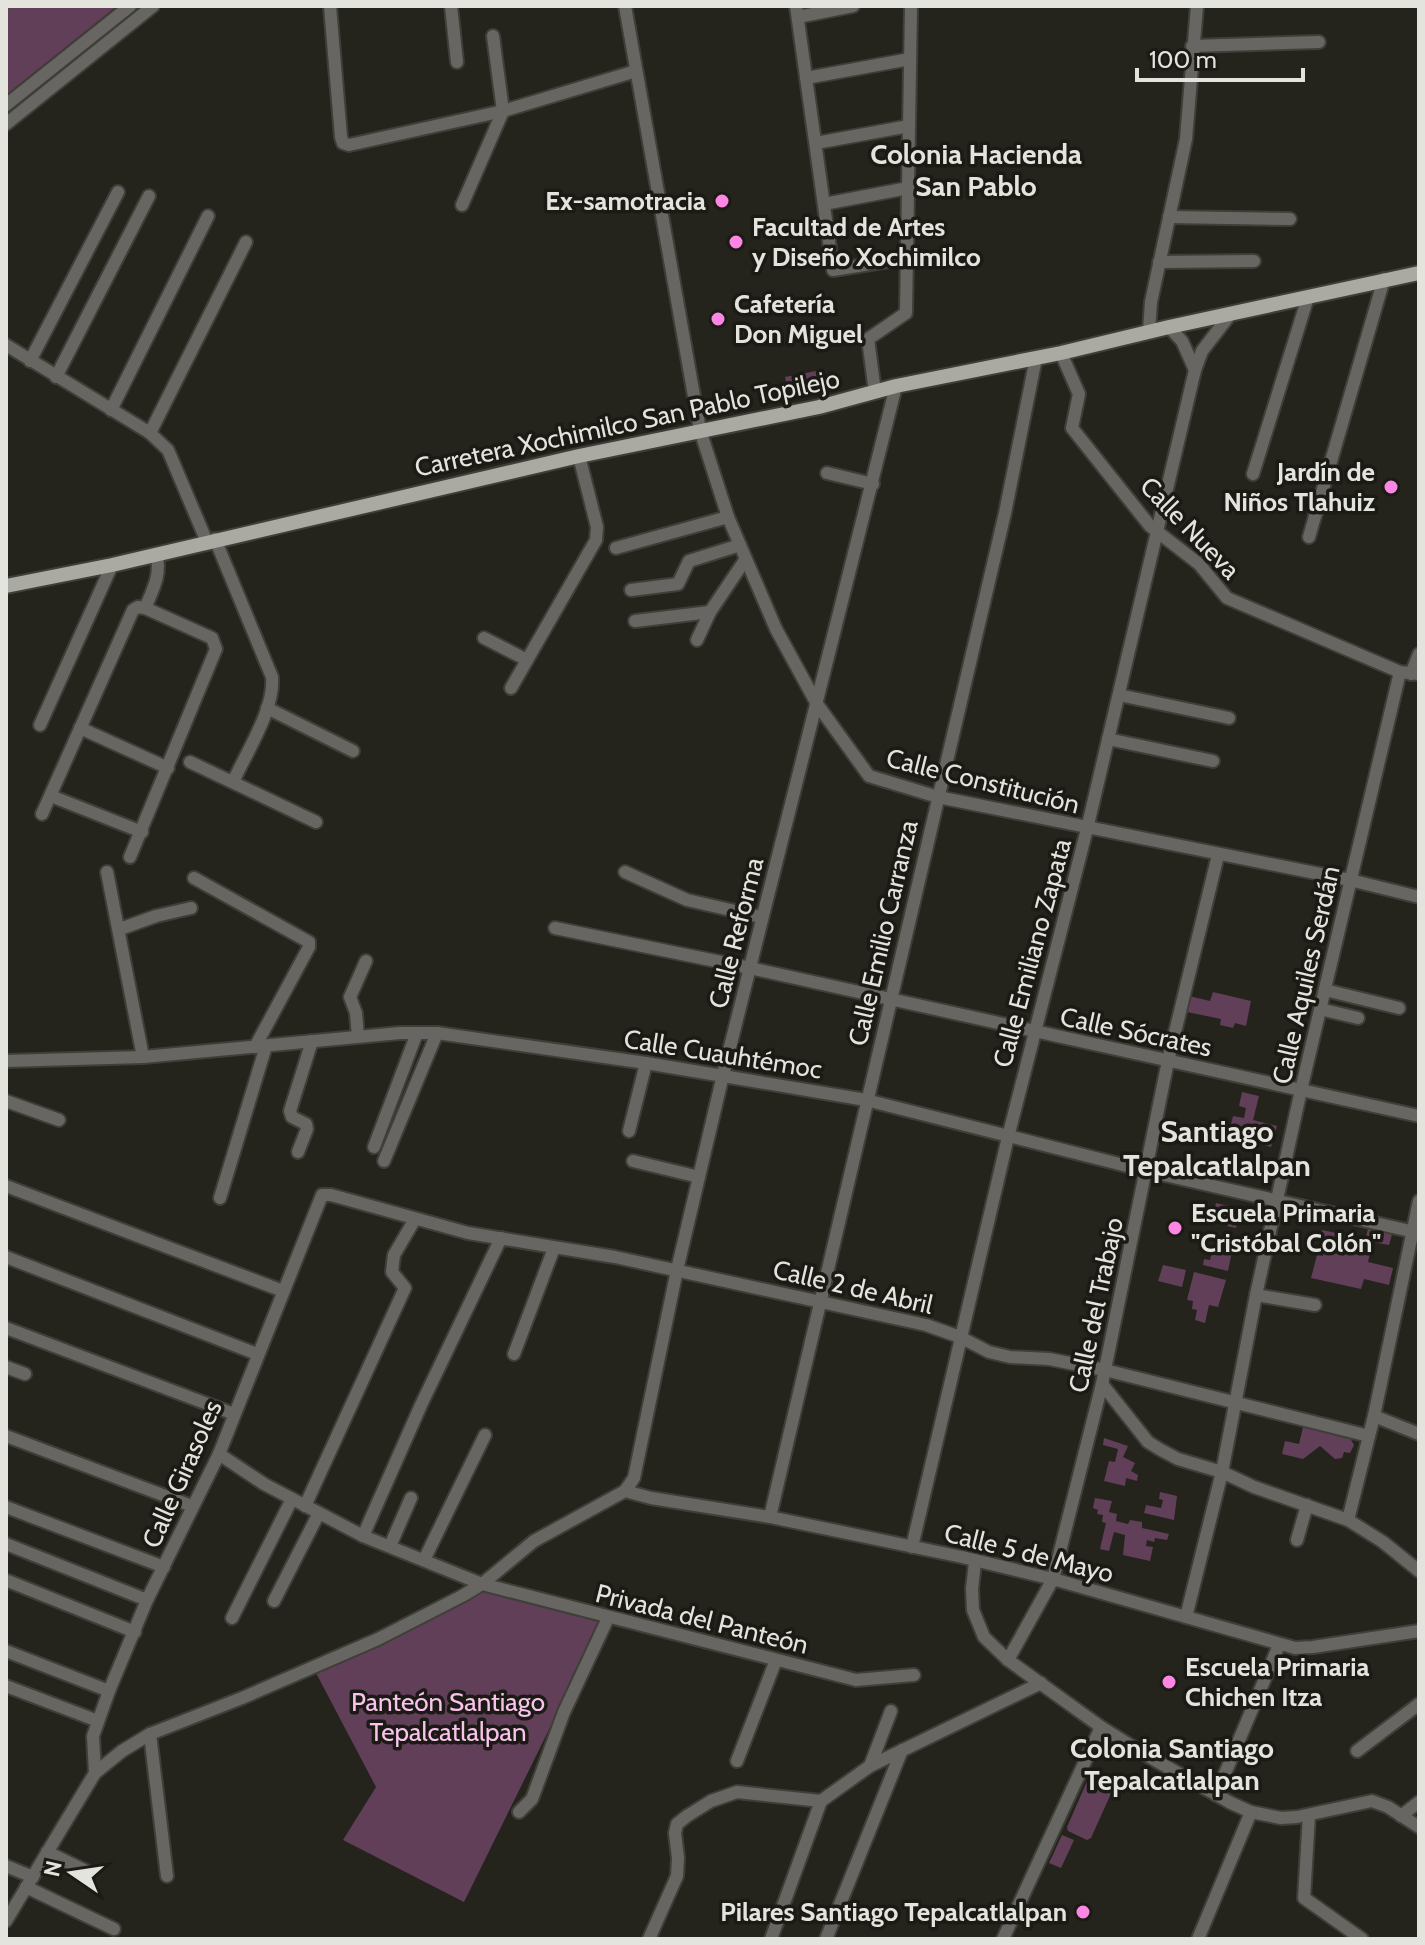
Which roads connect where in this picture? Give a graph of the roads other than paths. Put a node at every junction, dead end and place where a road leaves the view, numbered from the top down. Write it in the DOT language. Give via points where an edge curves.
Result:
graph roads {
  1 [pos="130,6"];
  2 [pos="153,6"];
  3 [pos="330,6"];
  4 [pos="451,6"];
  5 [pos="625,6"];
  6 [pos="853,6"];
  7 [pos="911,6"];
  8 [pos="1197,6"];
  9 [pos="797,12"];
  10 [pos="493,36"];
  11 [pos="1319,42"];
  12 [pos="1192,46"];
  13 [pos="910,59"];
  14 [pos="457,62"];
  15 [pos="636,71"];
  16 [pos="806,78"];
  17 [pos="6,105"];
  18 [pos="503,111"];
  19 [pos="6,124"];
  20 [pos="909,126"];
  21 [pos="816,143"];
  22 [pos="908,188"];
  23 [pos="118,192"];
  24 [pos="149,196"];
  25 [pos="824,204"];
  26 [pos="462,205"];
  27 [pos="208,216"];
  28 [pos="1169,217"];
  29 [pos="1290,219"];
  30 [pos="246,242"];
  31 [pos="907,258"];
  32 [pos="1254,261"];
  33 [pos="1159,262"];
  34 [pos="1419,273"];
  35 [pos="1384,279"];
  36 [pos="1308,297"];
  37 [pos="1229,316"];
  38 [pos="1169,327"];
  39 [pos="1149,331"];
  40 [pos="6,345"];
  41 [pos="1061,353"];
  42 [pos="1036,358"];
  43 [pos="30,361"];
  44 [pos="1195,370"];
  45 [pos="56,377"];
  46 [pos="896,386"];
  47 [pos="875,392"];
  48 [pos="111,410"];
  49 [pos="700,430"];
  50 [pos="150,433"];
  51 [pos="579,456"];
  52 [pos="827,473"];
  53 [pos="1253,474"];
  54 [pos="873,484"];
  55 [pos="728,517"];
  56 [pos="1158,530"];
  57 [pos="1309,537"];
  58 [pos="211,540"];
  59 [pos="740,545"];
  60 [pos="616,548"];
  61 [pos="156,554"];
  62 [pos="745,560"];
  63 [pos="112,565"];
  64 [pos="6,586"];
  65 [pos="631,590"];
  66 [pos="145,608"];
  67 [pos="710,612"];
  68 [pos="635,621"];
  69 [pos="484,638"];
  70 [pos="697,640"];
  71 [pos="1419,654"];
  72 [pos="527,660"];
  73 [pos="1410,673"];
  74 [pos="511,688"];
  75 [pos="1119,695"];
  76 [pos="817,704"];
  77 [pos="267,708"];
  78 [pos="1229,718"];
  79 [pos="40,725"];
  80 [pos="80,728"];
  81 [pos="1108,739"];
  82 [pos="353,751"];
  83 [pos="1213,761"];
  84 [pos="190,762"];
  85 [pos="168,768"];
  86 [pos="233,782"];
  87 [pos="51,796"];
  88 [pos="938,797"];
  89 [pos="42,814"];
  90 [pos="316,822"];
  91 [pos="1087,829"];
  92 [pos="142,832"];
  93 [pos="1218,855"];
  94 [pos="130,857"];
  95 [pos="107,872"];
  96 [pos="625,872"];
  97 [pos="194,878"];
  98 [pos="1350,880"];
  99 [pos="1419,897"];
  100 [pos="191,908"];
  101 [pos="761,917"];
  102 [pos="555,928"];
  103 [pos="120,929"];
  104 [pos="366,961"];
  105 [pos="750,968"];
  106 [pos="1325,990"];
  107 [pos="891,998"];
  108 [pos="1399,1008"];
  109 [pos="1320,1009"];
  110 [pos="1358,1018"];
  111 [pos="1034,1032"];
  112 [pos="417,1033"];
  113 [pos="437,1033"];
  114 [pos="358,1037"];
  115 [pos="312,1041"];
  116 [pos="261,1046"];
  117 [pos="143,1057"];
  118 [pos="6,1061"];
  119 [pos="1168,1061"];
  120 [pos="646,1063"];
  121 [pos="723,1075"];
  122 [pos="1301,1090"];
  123 [pos="866,1100"];
  124 [pos="6,1101"];
  125 [pos="1419,1116"];
  126 [pos="59,1120"];
  127 [pos="629,1131"];
  128 [pos="1008,1137"];
  129 [pos="374,1147"];
  130 [pos="298,1152"];
  131 [pos="384,1161"];
  132 [pos="633,1161"];
  133 [pos="1147,1171"];
  134 [pos="699,1177"];
  135 [pos="6,1186"];
  136 [pos="322,1195"];
  137 [pos="220,1198"];
  138 [pos="1277,1200"];
  139 [pos="1419,1201"];
  140 [pos="415,1219"];
  141 [pos="1416,1232"];
  142 [pos="501,1238"];
  143 [pos="554,1248"];
  144 [pos="6,1257"];
  145 [pos="677,1270"];
  146 [pos="283,1291"];
  147 [pos="1256,1295"];
  148 [pos="820,1303"];
  149 [pos="1315,1305"];
  150 [pos="6,1328"];
  151 [pos="960,1337"];
  152 [pos="257,1354"];
  153 [pos="514,1354"];
  154 [pos="6,1367"];
  155 [pos="1105,1370"];
  156 [pos="25,1374"];
  157 [pos="1102,1384"];
  158 [pos="1235,1403"];
  159 [pos="234,1414"];
  160 [pos="1374,1416"];
  161 [pos="1419,1434"];
  162 [pos="485,1435"];
  163 [pos="6,1436"];
  164 [pos="1369,1436"];
  165 [pos="219,1454"];
  166 [pos="1222,1472"];
  167 [pos="625,1491"];
  168 [pos="411,1498"];
  169 [pos="292,1499"];
  170 [pos="1307,1505"];
  171 [pos="192,1506"];
  172 [pos="305,1506"];
  173 [pos="6,1507"];
  174 [pos="319,1513"];
  175 [pos="770,1517"];
  176 [pos="1348,1520"];
  177 [pos="363,1536"];
  178 [pos="1297,1540"];
  179 [pos="6,1544"];
  180 [pos="390,1546"];
  181 [pos="912,1547"];
  182 [pos="424,1560"];
  183 [pos="975,1562"];
  184 [pos="164,1567"];
  185 [pos="1419,1571"];
  186 [pos="1053,1579"];
  187 [pos="8,1581"];
  188 [pos="482,1584"];
  189 [pos="147,1600"];
  190 [pos="274,1601"];
  191 [pos="1186,1617"];
  192 [pos="232,1618"];
  193 [pos="608,1618"];
  194 [pos="1419,1631"];
  195 [pos="135,1632"];
  196 [pos="1279,1645"];
  197 [pos="6,1651"];
  198 [pos="776,1660"];
  199 [pos="1008,1660"];
  200 [pos="914,1675"];
  201 [pos="1041,1683"];
  202 [pos="6,1686"];
  203 [pos="109,1691"];
  204 [pos="1419,1704"];
  205 [pos="891,1711"];
  206 [pos="98,1721"];
  207 [pos="1101,1727"];
  208 [pos="150,1734"];
  209 [pos="902,1750"];
  210 [pos="1357,1751"];
  211 [pos="737,1761"];
  212 [pos="870,1766"];
  213 [pos="95,1773"];
  214 [pos="1216,1795"];
  215 [pos="821,1801"];
  216 [pos="1419,1802"];
  217 [pos="519,1812"];
  218 [pos="1251,1812"];
  219 [pos="1309,1815"];
  220 [pos="1401,1816"];
  221 [pos="1419,1827"];
  222 [pos="47,1852"];
  223 [pos="6,1866"];
  224 [pos="86,1871"];
  225 [pos="167,1876"];
  226 [pos="29,1882"];
  227 [pos="6,1921"];
  228 [pos="114,1929"];
  229 [pos="649,1939"];
  230 [pos="771,1939"];
  231 [pos="826,1939"];
  232 [pos="1003,1939"];
  233 [pos="1198,1939"];
  234 [pos="1362,1939"];
  1 -- 17 [label="street"];
  2 -- 19 [label="street"];
  3 -- 18 [label="street" via="343,143"];
  4 -- 14 [label="street"];
  5 -- 15 [label="street, Calle Constitución"];
  6 -- 9 [label="street"];
  7 -- 13 [label="street"];
  8 -- 12 [label="street"];
  9 -- 16 [label="street"];
  10 -- 18 [label="street"];
  11 -- 12 [label="street"];
  12 -- 28 [label="street" via="1186,139"];
  13 -- 16 [label="street"];
  13 -- 20 [label="street"];
  15 -- 18 [label="street"];
  15 -- 49 [label="street, Calle Constitución"];
  16 -- 21 [label="street"];
  18 -- 26 [label="street"];
  20 -- 21 [label="street"];
  20 -- 22 [label="street"];
  21 -- 25 [label="street"];
  22 -- 25 [label="street"];
  22 -- 31 [label="street"];
  23 -- 43 [label="street"];
  24 -- 45 [label="street"];
  25 -- 31 [label="street" via="833,270"];
  27 -- 48 [label="street"];
  28 -- 29 [label="street"];
  28 -- 33 [label="street"];
  30 -- 50 [label="street"];
  31 -- 47 [label="street" via="906,313 868,339"];
  32 -- 33 [label="street"];
  33 -- 39 [label="street"];
  34 -- 35 [label="main road, Carretera Xochimilco San Pablo Topilejo"];
  35 -- 36 [label="main road, Carretera Xochimilco San Pablo Topilejo"];
  35 -- 57 [label="street"];
  36 -- 37 [label="main road, Carretera Xochimilco San Pablo Topilejo"];
  36 -- 53 [label="street"];
  37 -- 38 [label="main road, Carretera Xochimilco San Pablo Topilejo"];
  37 -- 44 [label="street, Calle Emiliano Zapata" via="1202,351"];
  38 -- 39 [label="main road, Carretera Xochimilco San Pablo Topilejo"];
  38 -- 44 [label="street"];
  39 -- 41 [label="main road, Carretera Xochimilco San Pablo Topilejo"];
  40 -- 43 [label="street"];
  41 -- 42 [label="main road, Carretera Xochimilco San Pablo Topilejo"];
  41 -- 56 [label="street, Calle Nueva" via="1079,394 1072,428"];
  42 -- 46 [label="main road, Carretera Xochimilco San Pablo Topilejo"];
  42 -- 88 [label="street, Calle Emilio Carranza"];
  43 -- 45 [label="street"];
  44 -- 56 [label="street, Calle Emiliano Zapata"];
  45 -- 48 [label="street"];
  46 -- 47 [label="main road, Carretera Xochimilco San Pablo Topilejo"];
  46 -- 54 [label="street, Calle Reforma"];
  47 -- 49 [label="main road, Carretera Xochimilco San Pablo Topilejo"];
  48 -- 50 [label="street"];
  49 -- 51 [label="main road, Carretera Xochimilco San Pablo Topilejo"];
  49 -- 55 [label="street, Calle Constitución"];
  50 -- 58 [label="street" via="168,450"];
  51 -- 58 [label="main road, Carretera Xochimilco San Pablo Topilejo"];
  51 -- 72 [label="street" via="596,540"];
  52 -- 54 [label="street"];
  54 -- 76 [label="street, Calle Reforma"];
  55 -- 59 [label="street, Calle Constitución"];
  55 -- 60 [label="street"];
  56 -- 73 [label="street, Calle Nueva" via="1199,564 1227,598"];
  56 -- 75 [label="street, Calle Emiliano Zapata"];
  58 -- 61 [label="main road, Carretera Xochimilco San Pablo Topilejo"];
  58 -- 77 [label="street" via="272,677"];
  59 -- 62 [label="street, Calle Constitución"];
  59 -- 65 [label="street" via="689,561 678,584"];
  61 -- 63 [label="main road, Carretera Xochimilco San Pablo Topilejo"];
  61 -- 66 [label="street" via="157,576"];
  62 -- 67 [label="street"];
  62 -- 76 [label="street, Calle Constitución"];
  63 -- 64 [label="main road, Carretera Xochimilco San Pablo Topilejo"];
  63 -- 79 [label="street"];
  66 -- 80 [label="street" via="133,610"];
  66 -- 85 [label="street" via="216,643"];
  67 -- 68 [label="street"];
  67 -- 70 [label="street"];
  69 -- 72 [label="street"];
  71 -- 73 [label="street, Calle Aquiles Serdán"];
  72 -- 74 [label="street"];
  73 -- 98 [label="street, Calle Aquiles Serdán"];
  75 -- 78 [label="street"];
  75 -- 81 [label="street, Calle Emiliano Zapata"];
  76 -- 88 [label="street, Calle Constitución" via="869,776"];
  76 -- 101 [label="street, Calle Reforma"];
  77 -- 82 [label="street"];
  77 -- 86 [label="street"];
  80 -- 85 [label="street"];
  80 -- 87 [label="street"];
  81 -- 83 [label="street"];
  81 -- 91 [label="street, Calle Emiliano Zapata"];
  84 -- 86 [label="street"];
  85 -- 92 [label="street"];
  86 -- 90 [label="street"];
  87 -- 89 [label="street"];
  87 -- 92 [label="street"];
  88 -- 91 [label="street, Calle Constitución"];
  88 -- 107 [label="street, Calle Emilio Carranza"];
  91 -- 93 [label="street, Calle Constitución"];
  91 -- 111 [label="street, Calle Emiliano Zapata"];
  92 -- 94 [label="street"];
  93 -- 98 [label="street, Calle Constitución"];
  93 -- 119 [label="street, Calle del Trabajo"];
  95 -- 103 [label="street"];
  96 -- 101 [label="street" via="687,900"];
  97 -- 116 [label="street" via="309,942"];
  98 -- 99 [label="street, Calle Constitución"];
  98 -- 106 [label="street, Calle Aquiles Serdán"];
  100 -- 103 [label="street"];
  101 -- 105 [label="street, Calle Reforma"];
  102 -- 105 [label="street, Calle Sócrates"];
  103 -- 117 [label="street"];
  104 -- 114 [label="street" via="350,997"];
  105 -- 107 [label="street, Calle Sócrates"];
  105 -- 121 [label="street, Calle Reforma"];
  106 -- 108 [label="street"];
  106 -- 109 [label="street, Calle Aquiles Serdán"];
  107 -- 111 [label="street, Calle Sócrates"];
  107 -- 123 [label="street, Calle Emilio Carranza"];
  109 -- 110 [label="street"];
  109 -- 122 [label="street, Calle Aquiles Serdán"];
  111 -- 119 [label="street, Calle Sócrates"];
  111 -- 128 [label="street, Calle Emiliano Zapata"];
  112 -- 113 [label="street, Calle Cuauhtémoc"];
  112 -- 114 [label="street, Calle Cuauhtémoc"];
  112 -- 129 [label="street"];
  113 -- 120 [label="street, Calle Cuauhtémoc"];
  113 -- 131 [label="street"];
  114 -- 115 [label="street, Calle Cuauhtémoc"];
  115 -- 116 [label="street, Calle Cuauhtémoc"];
  115 -- 130 [label="street" via="290,1111 307,1129"];
  116 -- 117 [label="street, Calle Cuauhtémoc"];
  116 -- 137 [label="street"];
  117 -- 118 [label="street, Calle Cuauhtémoc"];
  119 -- 122 [label="street, Calle Sócrates"];
  119 -- 133 [label="street, Calle del Trabajo"];
  120 -- 121 [label="street, Calle Cuauhtémoc"];
  120 -- 127 [label="street"];
  121 -- 123 [label="street, Calle Cuauhtémoc"];
  121 -- 134 [label="street, Calle Reforma"];
  122 -- 125 [label="street, Calle Sócrates"];
  122 -- 138 [label="street, Calle Aquiles Serdán"];
  123 -- 128 [label="street, Calle Cuauhtémoc"];
  123 -- 148 [label="street, Calle Emilio Carranza"];
  124 -- 126 [label="street"];
  128 -- 133 [label="street, Calle Cuauhtémoc"];
  128 -- 151 [label="street, Calle Emiliano Zapata"];
  132 -- 134 [label="street"];
  133 -- 138 [label="street, Calle Cuauhtémoc"];
  133 -- 155 [label="street, Calle del Trabajo"];
  134 -- 145 [label="street, Calle Reforma"];
  135 -- 146 [label="street"];
  136 -- 140 [label="street, Calle 2 de Abril"];
  136 -- 146 [label="street, Calle Girasoles"];
  138 -- 141 [label="street, Calle Cuauhtémoc"];
  138 -- 147 [label="street, Calle Aquiles Serdán"];
  139 -- 141 [label="street"];
  140 -- 142 [label="street, Calle 2 de Abril"];
  140 -- 172 [label="street" via="394,1255 392,1272 405,1288"];
  141 -- 160 [label="street"];
  142 -- 143 [label="street, Calle 2 de Abril"];
  142 -- 177 [label="street"];
  143 -- 145 [label="street, Calle 2 de Abril"];
  143 -- 153 [label="street"];
  144 -- 152 [label="street"];
  145 -- 148 [label="street, Calle 2 de Abril"];
  145 -- 167 [label="street, Calle Reforma" via="634,1478"];
  146 -- 152 [label="street, Calle Girasoles"];
  147 -- 149 [label="street"];
  147 -- 158 [label="street, Calle Aquiles Serdán"];
  148 -- 151 [label="street, Calle 2 de Abril"];
  148 -- 175 [label="street, Calle Emilio Carranza"];
  150 -- 159 [label="street"];
  151 -- 155 [label="street, Calle 2 de Abril" via="1010,1357"];
  151 -- 181 [label="street, Calle Emiliano Zapata"];
  152 -- 159 [label="street, Calle Girasoles"];
  154 -- 156 [label="street"];
  155 -- 157 [label="street, Calle del Trabajo"];
  155 -- 158 [label="street, Calle 2 de Abril"];
  157 -- 166 [label="street" via="1148,1442 1178,1459"];
  157 -- 186 [label="street, Calle del Trabajo"];
  158 -- 164 [label="street, Calle 2 de Abril"];
  158 -- 166 [label="street, Calle Aquiles Serdán"];
  159 -- 165 [label="street, Calle Girasoles"];
  160 -- 161 [label="street"];
  160 -- 164 [label="street"];
  162 -- 182 [label="street"];
  163 -- 171 [label="street"];
  164 -- 176 [label="street"];
  165 -- 169 [label="street, Privada del Panteón"];
  165 -- 171 [label="street, Calle Girasoles"];
  166 -- 170 [label="street"];
  166 -- 191 [label="street, Calle Aquiles Serdán"];
  167 -- 175 [label="street, Calle 5 de Mayo"];
  167 -- 188 [label="street" via="534,1541"];
  168 -- 180 [label="street"];
  169 -- 172 [label="street, Privada del Panteón"];
  169 -- 192 [label="street"];
  170 -- 176 [label="street"];
  170 -- 178 [label="street"];
  171 -- 184 [label="street, Calle Girasoles"];
  172 -- 174 [label="street, Privada del Panteón"];
  173 -- 184 [label="street"];
  174 -- 177 [label="street, Privada del Panteón"];
  174 -- 190 [label="street"];
  175 -- 181 [label="street, Calle 5 de Mayo"];
  176 -- 185 [label="street"];
  177 -- 180 [label="street, Privada del Panteón"];
  179 -- 189 [label="street"];
  180 -- 182 [label="street, Privada del Panteón"];
  181 -- 183 [label="street, Calle 5 de Mayo"];
  182 -- 188 [label="street, Privada del Panteón"];
  183 -- 186 [label="street, Calle 5 de Mayo"];
  183 -- 199 [label="street" via="977,1623"];
  184 -- 189 [label="street, Calle Girasoles"];
  186 -- 191 [label="street, Calle 5 de Mayo"];
  186 -- 199 [label="street, Calle del Trabajo"];
  187 -- 195 [label="street"];
  188 -- 193 [label="street, Privada del Panteón"];
  188 -- 208 [label="street" via="378,1639"];
  189 -- 195 [label="street, Calle Girasoles"];
  191 -- 196 [label="street, Calle 5 de Mayo"];
  193 -- 198 [label="street, Privada del Panteón"];
  193 -- 217 [label="street" via="564,1712 532,1799"];
  194 -- 196 [label="street, Calle 5 de Mayo" via="1313,1647"];
  195 -- 203 [label="street, Calle Girasoles"];
  196 -- 214 [label="street"];
  197 -- 203 [label="street"];
  198 -- 200 [label="street, Privada del Panteón" via="856,1680"];
  198 -- 211 [label="street"];
  199 -- 201 [label="street"];
  201 -- 207 [label="street"];
  201 -- 209 [label="street"];
  202 -- 206 [label="street"];
  203 -- 206 [label="street, Calle Girasoles"];
  204 -- 210 [label="street"];
  205 -- 212 [label="street"];
  206 -- 213 [label="street, Calle Girasoles" via="93,1736"];
  207 -- 214 [label="street"];
  207 -- 232 [label="street"];
  208 -- 213 [label="street"];
  208 -- 225 [label="street"];
  209 -- 212 [label="street"];
  209 -- 231 [label="street"];
  212 -- 215 [label="street"];
  213 -- 222 [label="street"];
  214 -- 218 [label="street"];
  215 -- 229 [label="street" via="737,1792 711,1801 677,1824 677,1876"];
  215 -- 230 [label="street"];
  216 -- 220 [label="street"];
  218 -- 219 [label="street" via="1281,1818"];
  218 -- 233 [label="street"];
  219 -- 220 [label="street" via="1372,1801"];
  219 -- 234 [label="street" via="1304,1898"];
  220 -- 221 [label="street"];
  222 -- 224 [label="street"];
  222 -- 226 [label="street"];
  223 -- 226 [label="street"];
  226 -- 227 [label="street"];
  226 -- 228 [label="street"];
}
